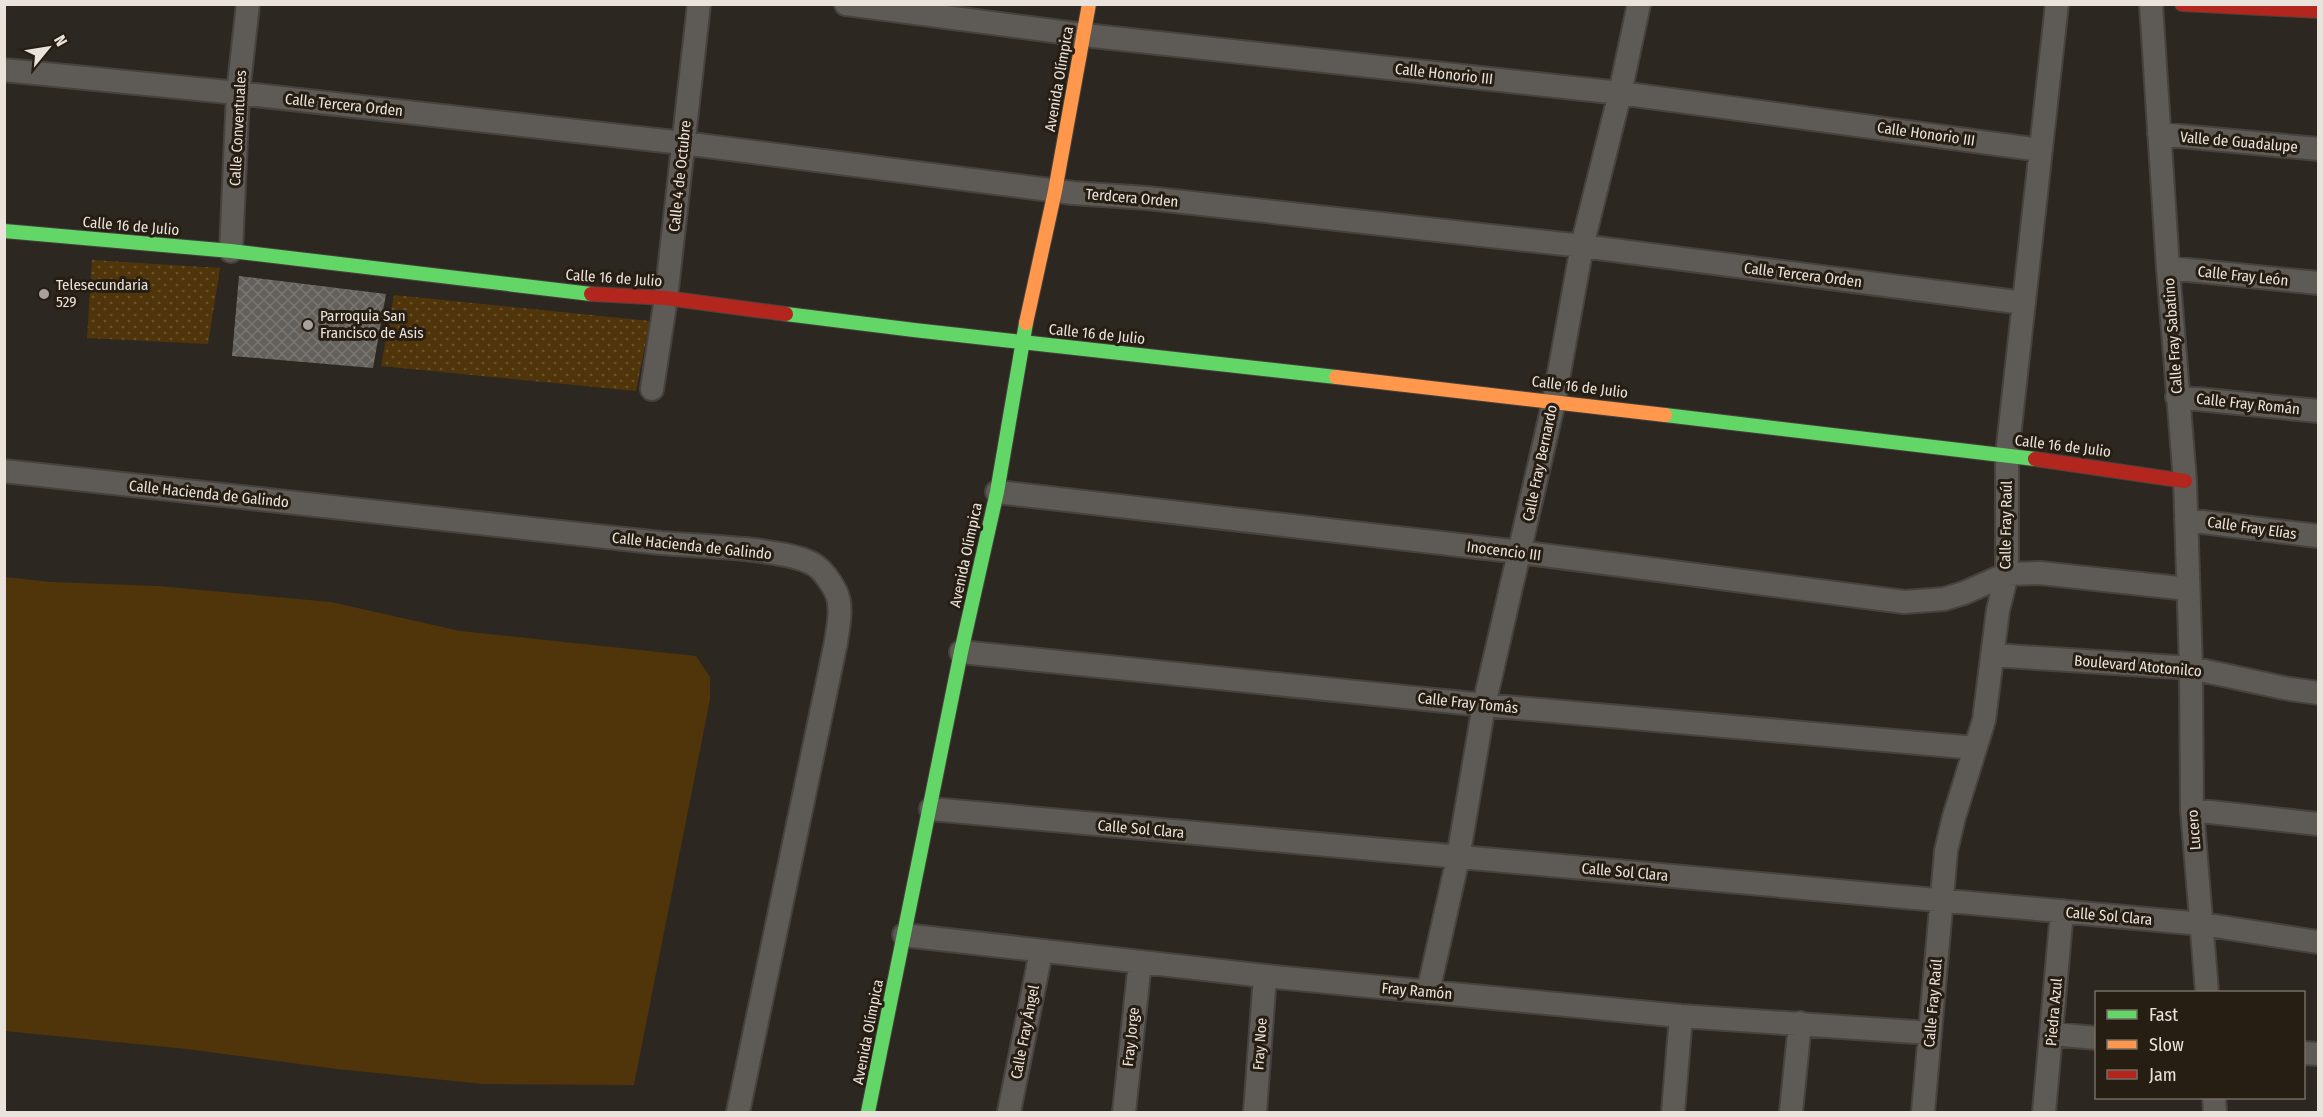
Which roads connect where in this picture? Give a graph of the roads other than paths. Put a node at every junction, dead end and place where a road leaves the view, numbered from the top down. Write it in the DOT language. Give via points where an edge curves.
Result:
graph roads {
  1 [pos="248,4"];
  2 [pos="699,4"];
  3 [pos="846,4"];
  4 [pos="1089,4"];
  5 [pos="1639,4"];
  6 [pos="2057,4"];
  7 [pos="2151,4"];
  8 [pos="2182,4"];
  9 [pos="2319,11"];
  10 [pos="1084,35"];
  11 [pos="4,70"];
  12 [pos="238,93"];
  13 [pos="1620,93"];
  14 [pos="2159,134"];
  15 [pos="683,143"];
  16 [pos="2319,149"];
  17 [pos="2041,150"];
  18 [pos="1055,191"];
  19 [pos="4,231"];
  20 [pos="1582,246"];
  21 [pos="231,251"];
  22 [pos="2168,268"];
  23 [pos="2319,283"];
  24 [pos="666,298"];
  25 [pos="2025,303"];
  26 [pos="1022,342"];
  27 [pos="652,389"];
  28 [pos="2177,397"];
  29 [pos="1554,401"];
  30 [pos="2319,411"];
  31 [pos="2007,455"];
  32 [pos="4,471"];
  33 [pos="2185,481"];
  34 [pos="997,492"];
  35 [pos="2186,519"];
  36 [pos="2319,536"];
  37 [pos="1521,552"];
  38 [pos="2007,574"];
  39 [pos="2188,589"];
  40 [pos="961,652"];
  41 [pos="1992,655"];
  42 [pos="2191,668"];
  43 [pos="2319,693"];
  44 [pos="1484,705"];
  45 [pos="1975,748"];
  46 [pos="931,809"];
  47 [pos="2192,810"];
  48 [pos="2319,824"];
  49 [pos="1458,858"];
  50 [pos="1942,900"];
  51 [pos="2062,911"];
  52 [pos="2202,924"];
  53 [pos="904,935"];
  54 [pos="2319,942"];
  55 [pos="1041,952"];
  56 [pos="1140,962"];
  57 [pos="1265,976"];
  58 [pos="2207,991"];
  59 [pos="1428,992"];
  60 [pos="1681,1016"];
  61 [pos="1800,1023"];
  62 [pos="1930,1033"];
  63 [pos="2052,1034"];
  64 [pos="2095,1038"];
  65 [pos="738,1113"];
  66 [pos="868,1113"];
  67 [pos="1009,1113"];
  68 [pos="1124,1113"];
  69 [pos="1255,1113"];
  70 [pos="1673,1113"];
  71 [pos="1791,1113"];
  72 [pos="1923,1113"];
  73 [pos="2044,1113"];
  1 -- 12 [label="street, Calle Conventuales"];
  2 -- 15 [label="street, Calle 4 de Octubre"];
  3 -- 10 [label="street, Calle Honorio III"];
  4 -- 10 [label="street, Avenida Olímpica"];
  5 -- 13 [label="street, Calle Fray Bernardo"];
  6 -- 17 [label="street, Calle Fray Raúl"];
  7 -- 14 [label="street, Calle Fray Sabatino"];
  8 -- 9 [label="street"];
  10 -- 13 [label="street, Calle Honorio III"];
  10 -- 18 [label="street, Avenida Olímpica"];
  11 -- 12 [label="street, Calle Tercera Orden"];
  12 -- 15 [label="street, Calle Tercera Orden"];
  12 -- 21 [label="street, Calle Conventuales"];
  13 -- 17 [label="street, Calle Honorio III"];
  13 -- 20 [label="street, Calle Fray Bernardo"];
  14 -- 16 [label="street, Valle de Guadalupe"];
  14 -- 22 [label="street, Calle Fray Sabatino"];
  15 -- 18 [label="street, Terdcera Orden"];
  15 -- 24 [label="street, Calle 4 de Octubre"];
  17 -- 25 [label="street, Calle Fray Raúl"];
  18 -- 20 [label="street, Terdcera Orden"];
  18 -- 26 [label="street, Avenida Olímpica"];
  19 -- 21 [label="street, Calle 16 de Julio"];
  20 -- 25 [label="street, Calle Tercera Orden"];
  20 -- 29 [label="street, Calle Fray Bernardo"];
  21 -- 24 [label="street, Calle 16 de Julio" via="578,293"];
  22 -- 23 [label="street, Calle Fray León"];
  22 -- 28 [label="street, Calle Fray Sabatino"];
  24 -- 26 [label="street, Calle 16 de Julio"];
  24 -- 27 [label="street, Calle 4 de Octubre"];
  25 -- 31 [label="street, Calle Fray Raúl"];
  26 -- 29 [label="street, Calle 16 de Julio"];
  26 -- 34 [label="street, Avenida Olímpica"];
  28 -- 30 [label="street, Calle Fray Román"];
  28 -- 33 [label="street, Calle Fray Sabatino"];
  29 -- 31 [label="street, Calle 16 de Julio"];
  29 -- 37 [label="street, Calle Fray Bernardo"];
  31 -- 33 [label="street, Calle 16 de Julio"];
  31 -- 38 [label="street, Calle Fray Raúl"];
  32 -- 65 [label="street, Calle Hacienda de Galindo" via="762,552 813,564 837,594 840,615"];
  33 -- 35 [label="street, Calle Fray Sabatino"];
  34 -- 37 [label="street, Inocencio III"];
  34 -- 40 [label="street, Avenida Olímpica"];
  35 -- 36 [label="street, Calle Fray Elías"];
  35 -- 39 [label="street, Calle Fray Sabatino"];
  37 -- 38 [label="street, Inocencio III" via="1904,602 1944,599"];
  37 -- 44 [label="street, Calle Fray Bernardo"];
  38 -- 39 [label="street" via="2040,573"];
  38 -- 41 [label="street, Calle Fray Raúl"];
  39 -- 42 [label="street, Calle Fray Sabatino"];
  40 -- 44 [label="street, Calle Fray Tomás"];
  40 -- 46 [label="street, Avenida Olímpica"];
  41 -- 42 [label="street, Boulevard Atotonilco"];
  41 -- 45 [label="street, Calle Fray Raúl" via="1984,720"];
  42 -- 43 [label="street, Boulevard Atotonilco"];
  42 -- 47 [label="street, Lucero"];
  44 -- 45 [label="street, Calle Fray Tomás"];
  44 -- 49 [label="street, Calle Fray Bernardo"];
  45 -- 50 [label="street, Calle Fray Raúl" via="1946,851"];
  46 -- 49 [label="street, Calle Sol Clara"];
  46 -- 53 [label="street, Avenida Olímpica"];
  47 -- 48 [label="street"];
  47 -- 52 [label="street, Lucero"];
  49 -- 50 [label="street, Calle Sol Clara"];
  49 -- 59 [label="street, Calle Fray Bernardo"];
  50 -- 51 [label="street, Calle Sol Clara"];
  50 -- 62 [label="street, Calle Fray Raúl"];
  51 -- 52 [label="street, Calle Sol Clara"];
  51 -- 63 [label="street, Piedra Azul"];
  52 -- 54 [label="street, Calle Sol Clara"];
  52 -- 58 [label="street, Lucero"];
  53 -- 55 [label="street, Fray Ramón"];
  53 -- 66 [label="street, Avenida Olímpica"];
  55 -- 56 [label="street, Fray Ramón"];
  55 -- 67 [label="street, Calle Fray Ángel"];
  56 -- 57 [label="street, Fray Ramón"];
  56 -- 68 [label="street, Fray Jorge"];
  57 -- 59 [label="street, Fray Ramón"];
  57 -- 69 [label="street, Fray Noe"];
  59 -- 60 [label="street, Fray Ramón"];
  60 -- 61 [label="street, Fray Ramón"];
  60 -- 70 [label="street"];
  61 -- 62 [label="street, Fray Ramón"];
  61 -- 71 [label="street"];
  62 -- 72 [label="street, Calle Fray Raúl"];
  63 -- 64 [label="street"];
  63 -- 73 [label="street, Piedra Azul"];
}
